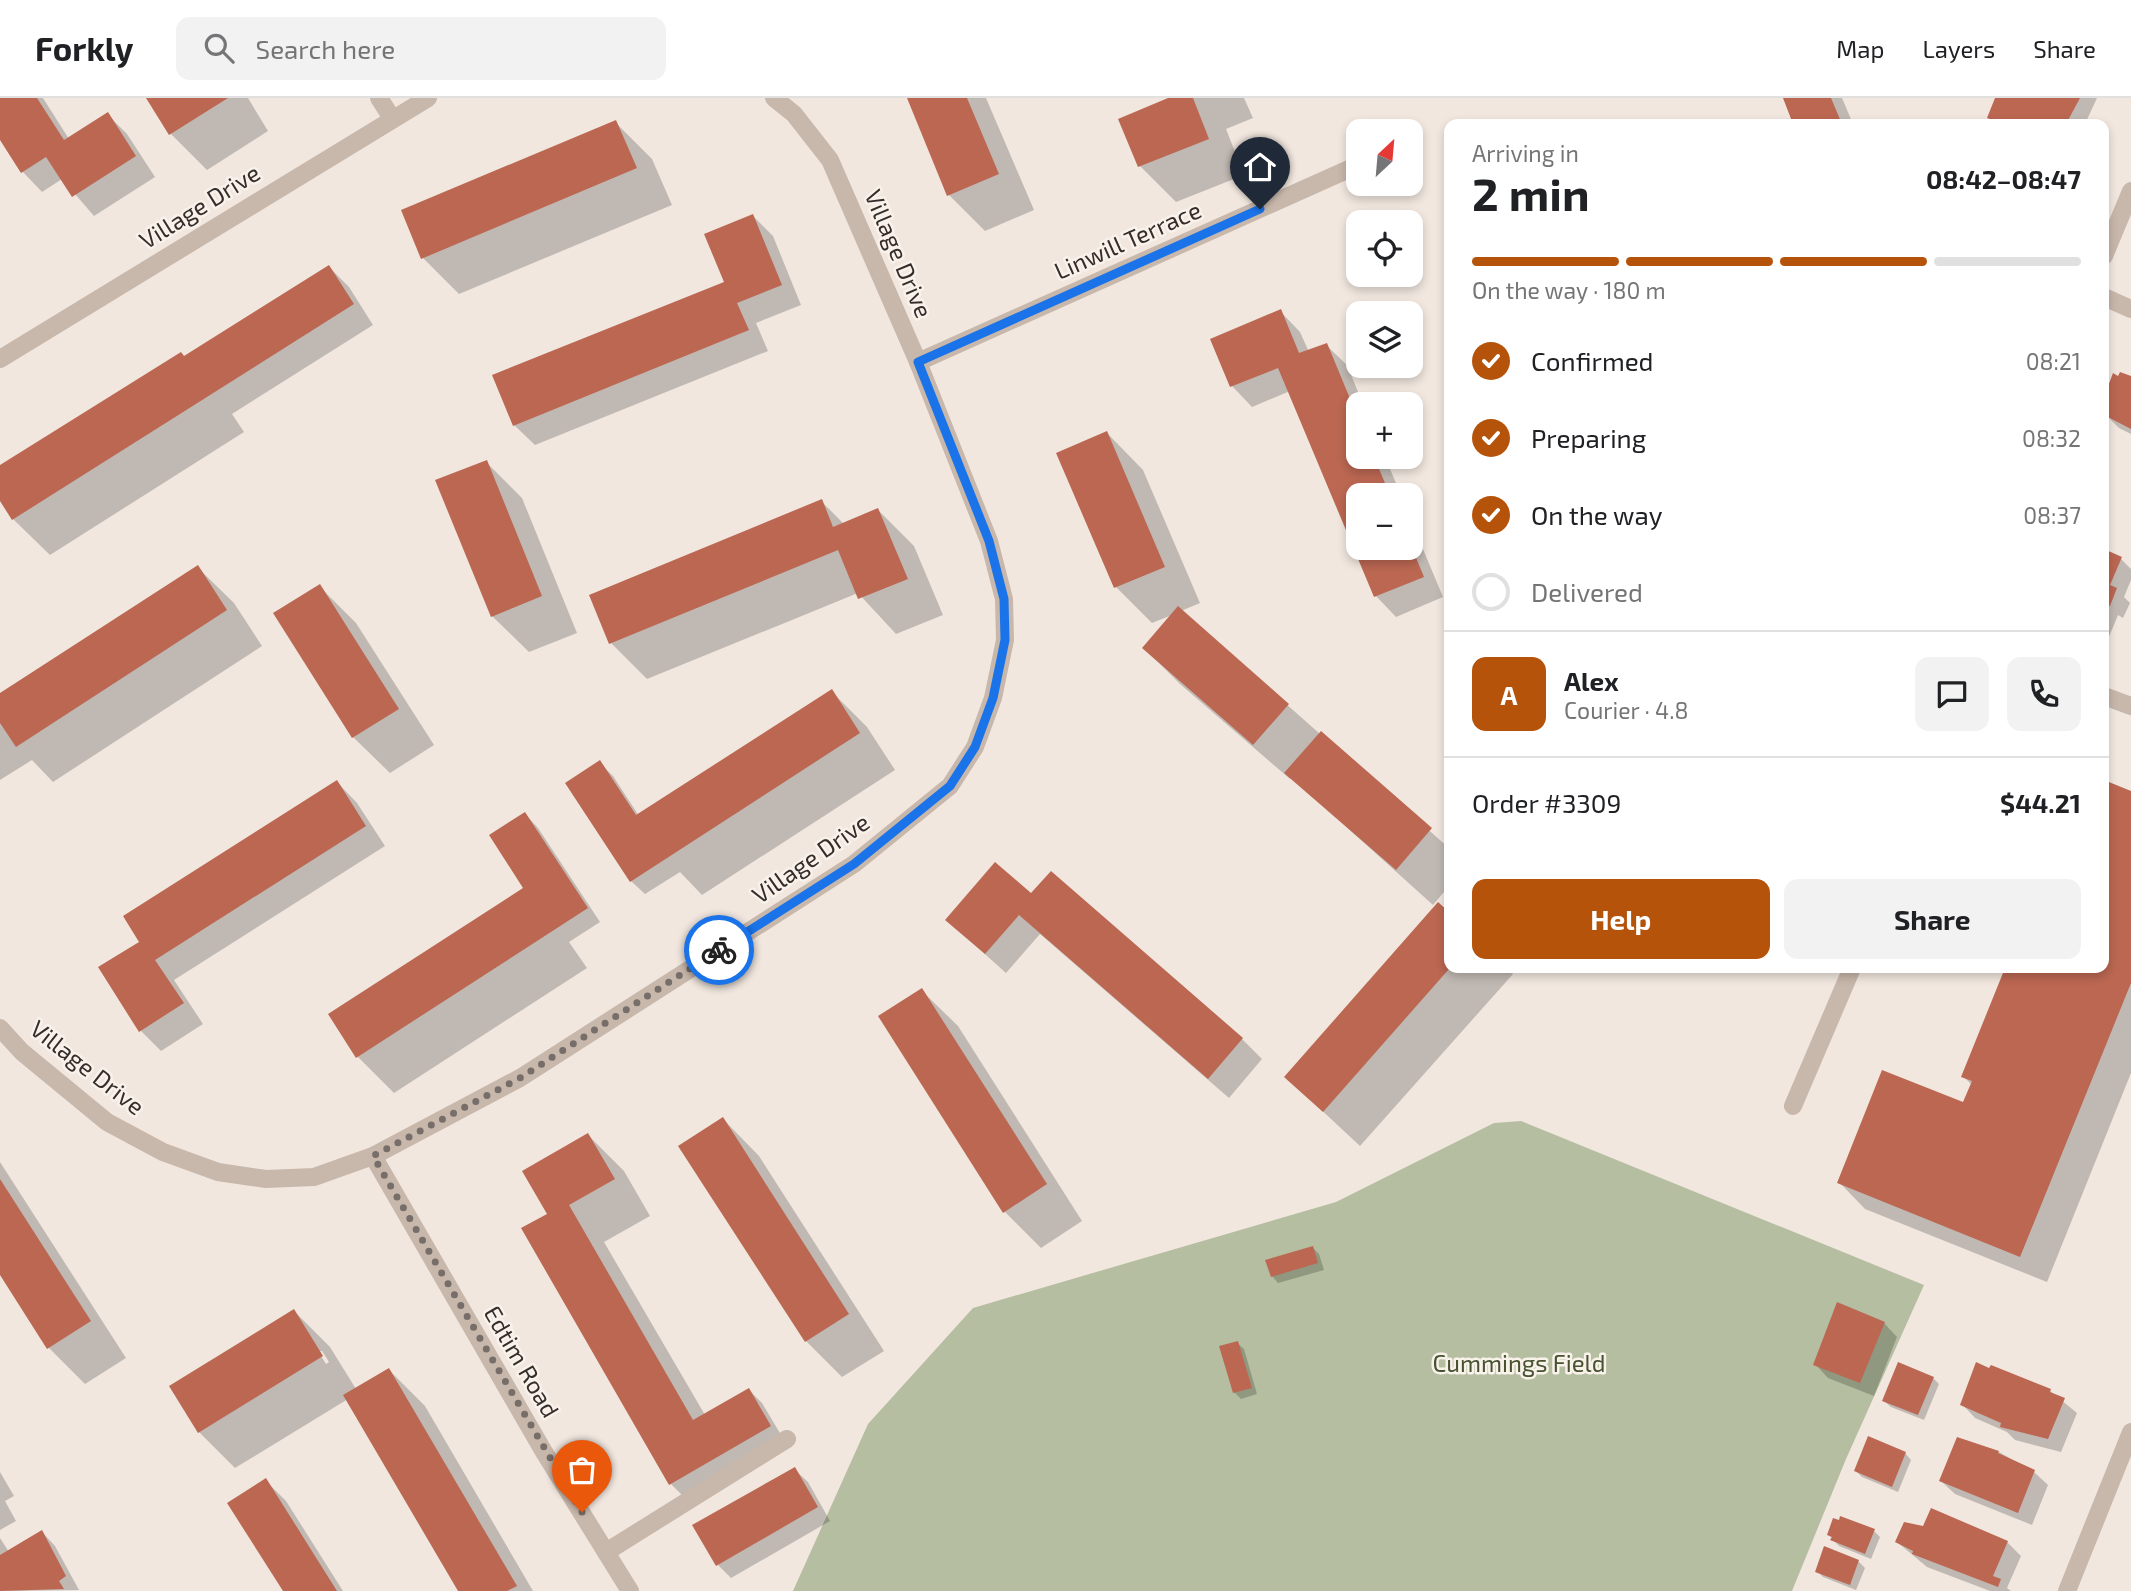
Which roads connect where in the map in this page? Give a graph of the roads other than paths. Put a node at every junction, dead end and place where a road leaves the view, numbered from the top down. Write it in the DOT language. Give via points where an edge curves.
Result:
graph roads {
  1 [pos="379,98"];
  2 [pos="428,98"];
  3 [pos="774,98"];
  4 [pos="392,118"];
  5 [pos="1346,170"];
  6 [pos="2131,191"];
  7 [pos="2109,244"];
  8 [pos="2109,299"];
  9 [pos="2131,309"];
  10 [pos="0,359"];
  11 [pos="918,362"];
  12 [pos="2109,697"];
  13 [pos="2131,706"];
  14 [pos="1850,973"];
  15 [pos="0,1028"];
  16 [pos="1793,1106"];
  17 [pos="373,1156"];
  18 [pos="2131,1432"];
  19 [pos="787,1439"];
  20 [pos="606,1552"];
  21 [pos="630,1591"];
  22 [pos="2067,1591"];
  1 -- 4 [label="street"];
  2 -- 4 [label="street, Village Drive"];
  3 -- 11 [label="street, Village Drive" via="794,114 830,160"];
  4 -- 10 [label="street, Village Drive"];
  5 -- 11 [label="street, Linwill Terrace"];
  6 -- 7 [label="street"];
  8 -- 9 [label="street"];
  11 -- 17 [label="street, Village Drive" via="989,541 1004,599 1005,640 993,698 975,747 950,786 854,864 531,1071"];
  12 -- 13 [label="street"];
  14 -- 16 [label="street"];
  15 -- 17 [label="street, Village Drive" via="22,1052 107,1122 163,1152 218,1172 266,1179 314,1177"];
  17 -- 20 [label="street, Edtim Road"];
  18 -- 22 [label="street"];
  19 -- 20 [label="street"];
  20 -- 21 [label="street, Edtim Road"];
}
